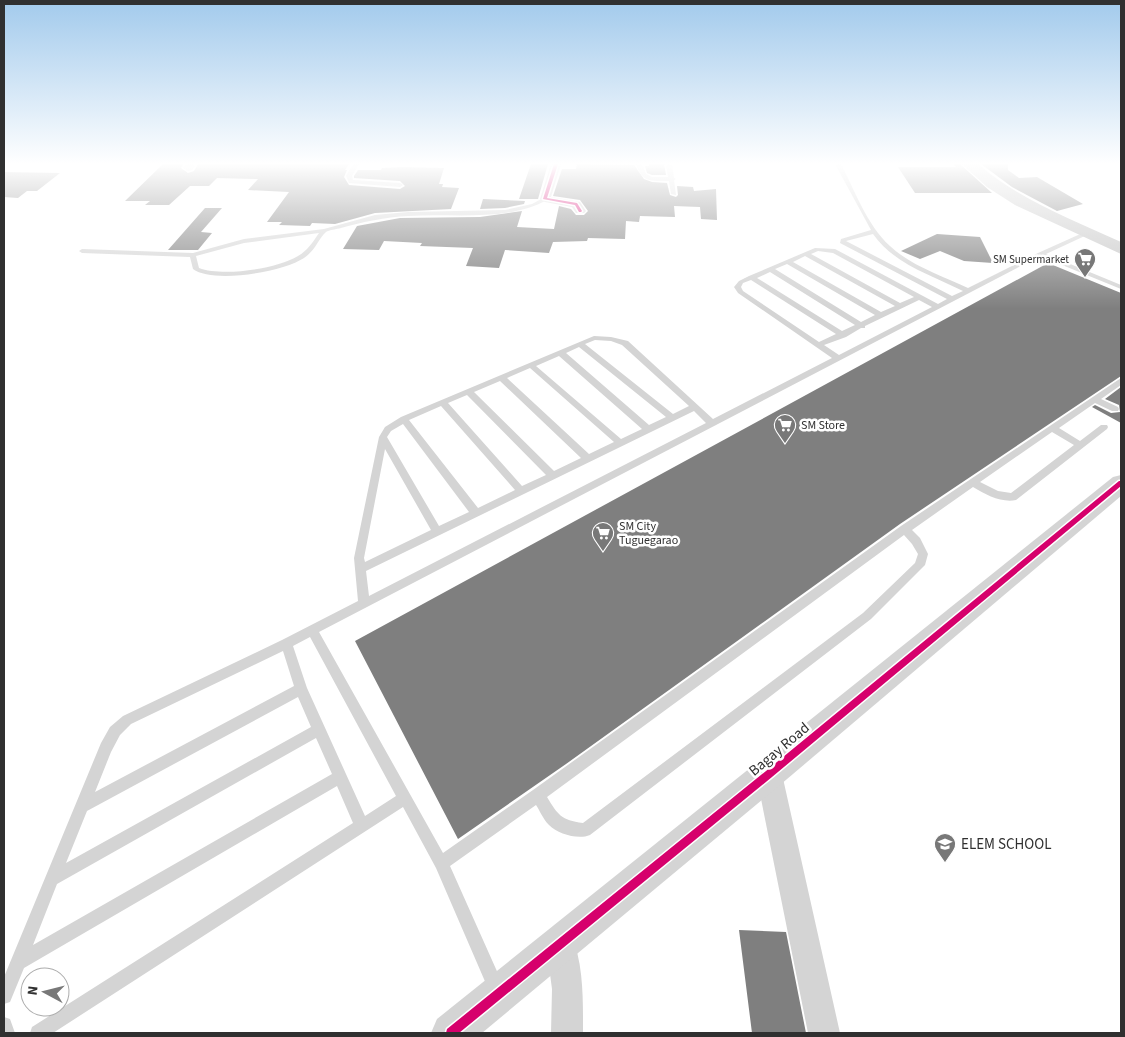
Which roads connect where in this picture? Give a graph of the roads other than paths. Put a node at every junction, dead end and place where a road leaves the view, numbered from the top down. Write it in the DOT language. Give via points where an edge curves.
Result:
graph roads {
  1 [pos="490,212"];
  2 [pos="865,212"];
  3 [pos="1045,212"];
  4 [pos="324,231"];
  5 [pos="875,231"];
  6 [pos="1087,233"];
  7 [pos="1121,248"];
  8 [pos="82,251"];
  9 [pos="806,254"];
  10 [pos="1040,254"];
  11 [pos="193,255"];
  12 [pos="788,262"];
  13 [pos="770,269"];
  14 [pos="751,277"];
  15 [pos="1121,287"];
  16 [pos="968,291"];
  17 [pos="919,297"];
  18 [pos="952,300"];
  19 [pos="900,306"];
  20 [pos="938,307"];
  21 [pos="882,316"];
  22 [pos="862,326"];
  23 [pos="843,335"];
  24 [pos="580,344"];
  25 [pos="820,346"];
  26 [pos="560,352"];
  27 [pos="838,358"];
  28 [pos="531,364"];
  29 [pos="502,377"];
  30 [pos="1121,381"];
  31 [pos="468,391"];
  32 [pos="1095,398"];
  33 [pos="442,402"];
  34 [pos="696,407"];
  35 [pos="1115,409"];
  36 [pos="673,418"];
  37 [pos="404,419"];
  38 [pos="712,423"];
  39 [pos="1104,427"];
  40 [pos="1052,428"];
  41 [pos="649,430"];
  42 [pos="383,437"];
  43 [pos="620,444"];
  44 [pos="1079,444"];
  45 [pos="588,459"];
  46 [pos="553,476"];
  47 [pos="974,482"];
  48 [pos="1121,483"];
  49 [pos="521,491"];
  50 [pos="476,513"];
  51 [pos="906,529"];
  52 [pos="437,532"];
  53 [pos="360,569"];
  54 [pos="364,603"];
  55 [pos="312,630"];
  56 [pos="286,644"];
  57 [pos="301,689"];
  58 [pos="318,730"];
  59 [pos="769,774"];
  60 [pos="340,776"];
  61 [pos="538,795"];
  62 [pos="405,798"];
  63 [pos="82,806"];
  64 [pos="362,826"];
  65 [pos="441,863"];
  66 [pos="52,880"];
  67 [pos="561,944"];
  68 [pos="18,962"];
  69 [pos="499,994"];
  70 [pos="4,996"];
  71 [pos="4,1025"];
  72 [pos="7,1033"];
  73 [pos="38,1033"];
  74 [pos="451,1033"];
  75 [pos="568,1033"];
  76 [pos="824,1033"];
  1 -- 4 [label="lane" via="392,215"];
  2 -- 5 [label="lane"];
  3 -- 6 [label="highway"];
  4 -- 11 [label="lane" via="257,239"];
  4 -- 11 [label="lane" via="311,250 281,267 208,273 198,270 193,264"];
  5 -- 16 [label="lane" via="898,255"];
  5 -- 18 [label="lane" via="842,242"];
  6 -- 7 [label="highway"];
  6 -- 10 [label="lane"];
  8 -- 11 [label="lane"];
  9 -- 12 [label="lane"];
  9 -- 17 [label="lane" via="817,249 835,251"];
  9 -- 19 [label="lane"];
  10 -- 15 [label="lane"];
  10 -- 16 [label="lane"];
  12 -- 13 [label="lane"];
  12 -- 21 [label="lane"];
  13 -- 14 [label="lane"];
  13 -- 22 [label="lane"];
  14 -- 23 [label="lane"];
  14 -- 25 [label="lane" via="737,286 740,292"];
  16 -- 18 [label="lane"];
  17 -- 19 [label="lane"];
  17 -- 20 [label="lane"];
  18 -- 20 [label="lane"];
  19 -- 21 [label="lane"];
  20 -- 27 [label="lane"];
  21 -- 22 [label="lane"];
  22 -- 23 [label="lane"];
  23 -- 25 [label="lane"];
  24 -- 26 [label="lane"];
  24 -- 34 [label="lane" via="594,338 611,338 625,343"];
  24 -- 36 [label="lane"];
  25 -- 27 [label="lane"];
  26 -- 28 [label="lane"];
  26 -- 41 [label="lane"];
  27 -- 38 [label="lane"];
  28 -- 29 [label="lane"];
  28 -- 43 [label="lane"];
  29 -- 31 [label="lane"];
  29 -- 45 [label="lane"];
  30 -- 32 [label="lane"];
  31 -- 33 [label="lane"];
  31 -- 46 [label="lane"];
  32 -- 35 [label="lane"];
  32 -- 40 [label="lane"];
  33 -- 37 [label="lane"];
  33 -- 49 [label="lane"];
  34 -- 36 [label="lane"];
  34 -- 38 [label="lane"];
  36 -- 41 [label="lane"];
  37 -- 42 [label="lane" via="388,429"];
  37 -- 50 [label="lane"];
  38 -- 54 [label="lane"];
  39 -- 44 [label="lane"];
  40 -- 44 [label="lane"];
  40 -- 47 [label="lane"];
  41 -- 43 [label="lane"];
  42 -- 52 [label="lane"];
  42 -- 53 [label="lane" via="358,558"];
  43 -- 45 [label="lane"];
  44 -- 47 [label="lane" via="1013,497 990,494"];
  45 -- 46 [label="lane"];
  46 -- 49 [label="lane"];
  47 -- 51 [label="lane"];
  48 -- 59 [label="street, Bagay Road"];
  49 -- 50 [label="lane"];
  50 -- 52 [label="lane"];
  51 -- 61 [label="lane"];
  51 -- 61 [label="lane" via="923,554 920,565 867,616 585,830 567,828 553,821"];
  52 -- 53 [label="lane"];
  53 -- 54 [label="lane"];
  54 -- 55 [label="lane"];
  55 -- 56 [label="lane"];
  55 -- 62 [label="lane"];
  56 -- 57 [label="lane"];
  56 -- 63 [label="lane" via="127,720 106,748"];
  57 -- 58 [label="lane"];
  57 -- 63 [label="lane"];
  58 -- 60 [label="lane"];
  58 -- 66 [label="lane"];
  59 -- 67 [label="street, Bagay Road"];
  59 -- 76 [label="street"];
  60 -- 64 [label="lane"];
  60 -- 68 [label="lane"];
  61 -- 65 [label="lane"];
  62 -- 64 [label="lane"];
  62 -- 65 [label="lane"];
  63 -- 66 [label="lane"];
  64 -- 73 [label="lane"];
  65 -- 69 [label="lane"];
  66 -- 68 [label="lane"];
  67 -- 69 [label="street, Bagay Road"];
  67 -- 75 [label="street"];
  68 -- 70 [label="lane"];
  69 -- 74 [label="street, Bagay Road"];
  71 -- 72 [label="lane"];
}
